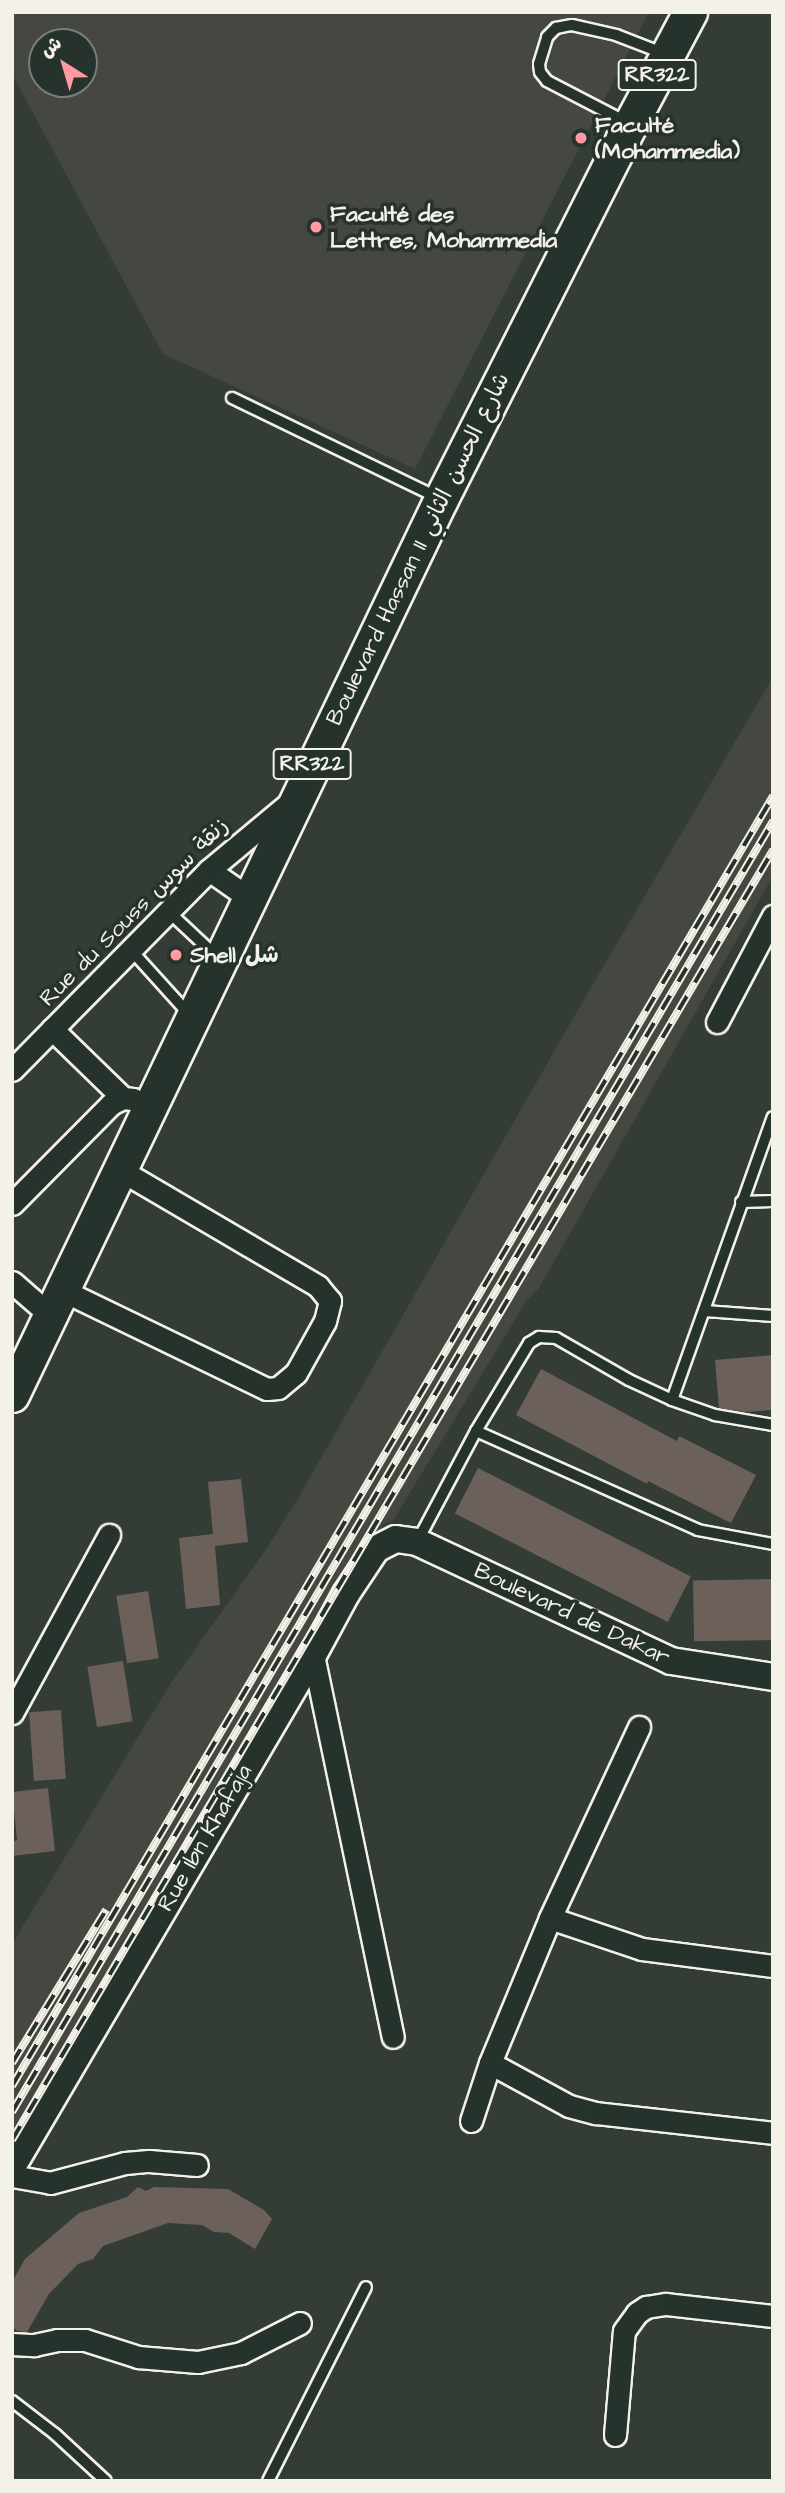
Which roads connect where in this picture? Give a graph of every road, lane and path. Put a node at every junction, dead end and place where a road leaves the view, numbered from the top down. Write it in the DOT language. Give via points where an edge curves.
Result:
graph roads {
  1 [pos="690,12"];
  2 [pos="668,55"];
  3 [pos="631,125"];
  4 [pos="232,398"];
  5 [pos="441,499"];
  6 [pos="297,797"];
  7 [pos="209,870"];
  8 [pos="249,898"];
  9 [pos="169,912"];
  10 [pos="773,916"];
  11 [pos="131,950"];
  12 [pos="220,959"];
  13 [pos="192,1017"];
  14 [pos="717,1022"];
  15 [pos="52,1029"];
  16 [pos="12,1070"];
  17 [pos="136,1103"];
  18 [pos="773,1117"];
  19 [pos="121,1170"];
  20 [pos="773,1201"];
  21 [pos="741,1202"];
  22 [pos="12,1204"];
  23 [pos="12,1282"];
  24 [pos="705,1311"];
  25 [pos="53,1312"];
  26 [pos="773,1315"];
  27 [pos="12,1359"];
  28 [pos="12,1395"];
  29 [pos="672,1400"];
  30 [pos="773,1425"];
  31 [pos="476,1431"];
  32 [pos="110,1535"];
  33 [pos="417,1542"];
  34 [pos="773,1544"];
  35 [pos="313,1655"];
  36 [pos="773,1677"];
  37 [pos="12,1713"];
  38 [pos="639,1727"];
  39 [pos="550,1919"];
  40 [pos="773,1966"];
  41 [pos="393,2037"];
  42 [pos="489,2063"];
  43 [pos="471,2121"];
  44 [pos="773,2133"];
  45 [pos="197,2165"];
  46 [pos="12,2167"];
  47 [pos="12,2176"];
  48 [pos="366,2287"];
  49 [pos="773,2316"];
  50 [pos="300,2323"];
  51 [pos="12,2344"];
  52 [pos="12,2401"];
  53 [pos="615,2435"];
  54 [pos="106,2481"];
  55 [pos="268,2481"];
  1 -- 2 [label="main road, Boulevard Hassan II شارع الحسن الثاني / RR322"];
  2 -- 3 [label="main road, Boulevard Hassan II شارع الحسن الثاني / RR322"];
  2 -- 3 [label="lane" via="616,35 572,25 556,28 547,37 539,64 547,81"];
  3 -- 5 [label="main road, Boulevard Hassan II شارع الحسن الثاني / RR322"];
  4 -- 5 [label="lane"];
  5 -- 6 [label="main road, Boulevard Hassan II شارع الحسن الثاني / RR322"];
  6 -- 7 [label="street, Rue du Souss زنقة سوس"];
  6 -- 8 [label="main road, Boulevard Hassan II شارع الحسن الثاني / RR322"];
  7 -- 8 [label="street"];
  7 -- 9 [label="street, Rue du Souss زنقة سوس"];
  8 -- 12 [label="main road, Boulevard Hassan II شارع الحسن الثاني / RR322"];
  9 -- 11 [label="street, Rue du Souss زنقة سوس"];
  9 -- 12 [label="lane"];
  10 -- 14 [label="street"];
  11 -- 13 [label="lane"];
  11 -- 15 [label="street, Rue du Souss زنقة سوس"];
  12 -- 13 [label="main road, Boulevard Hassan II شارع الحسن الثاني / RR322"];
  13 -- 17 [label="main road, Boulevard Hassan II شارع الحسن الثاني / RR322"];
  15 -- 16 [label="street, Rue du Souss زنقة سوس"];
  15 -- 17 [label="street"];
  17 -- 19 [label="main road, Boulevard Hassan II شارع الحسن الثاني / RR322"];
  17 -- 22 [label="street" via="97,1116"];
  18 -- 21 [label="lane"];
  19 -- 25 [label="main road, Boulevard Hassan II شارع الحسن الثاني / RR322"];
  19 -- 25 [label="street" via="318,1286 330,1301 325,1321 296,1373 278,1388 267,1389"];
  20 -- 21 [label="lane"];
  21 -- 24 [label="lane"];
  23 -- 25 [label="street"];
  24 -- 26 [label="lane"];
  24 -- 29 [label="lane"];
  25 -- 27 [label="street"];
  25 -- 28 [label="main road, Boulevard Hassan II شارع الحسن الثاني / RR322"];
  29 -- 30 [label="lane" via="715,1415"];
  29 -- 31 [label="lane" via="556,1338 539,1338 529,1343"];
  31 -- 33 [label="lane"];
  31 -- 34 [label="lane" via="698,1530"];
  32 -- 37 [label="street"];
  33 -- 35 [label="street, Rue Ibn Khafaja" via="396,1539 372,1552"];
  33 -- 36 [label="street, Boulevard de Dakar" via="671,1661"];
  35 -- 41 [label="street"];
  35 -- 46 [label="street, Rue Ibn Khafaja"];
  38 -- 39 [label="street"];
  39 -- 40 [label="street" via="642,1949"];
  39 -- 42 [label="street"];
  42 -- 43 [label="street"];
  42 -- 44 [label="street" via="569,2106 596,2113"];
  45 -- 47 [label="street" via="125,2163 50,2183"];
  48 -- 55 [label="lane"];
  49 -- 53 [label="street" via="666,2304 637,2313 624,2331"];
  50 -- 51 [label="street" via="242,2353 198,2362 138,2357 85,2340"];
  52 -- 54 [label="lane"];
}
